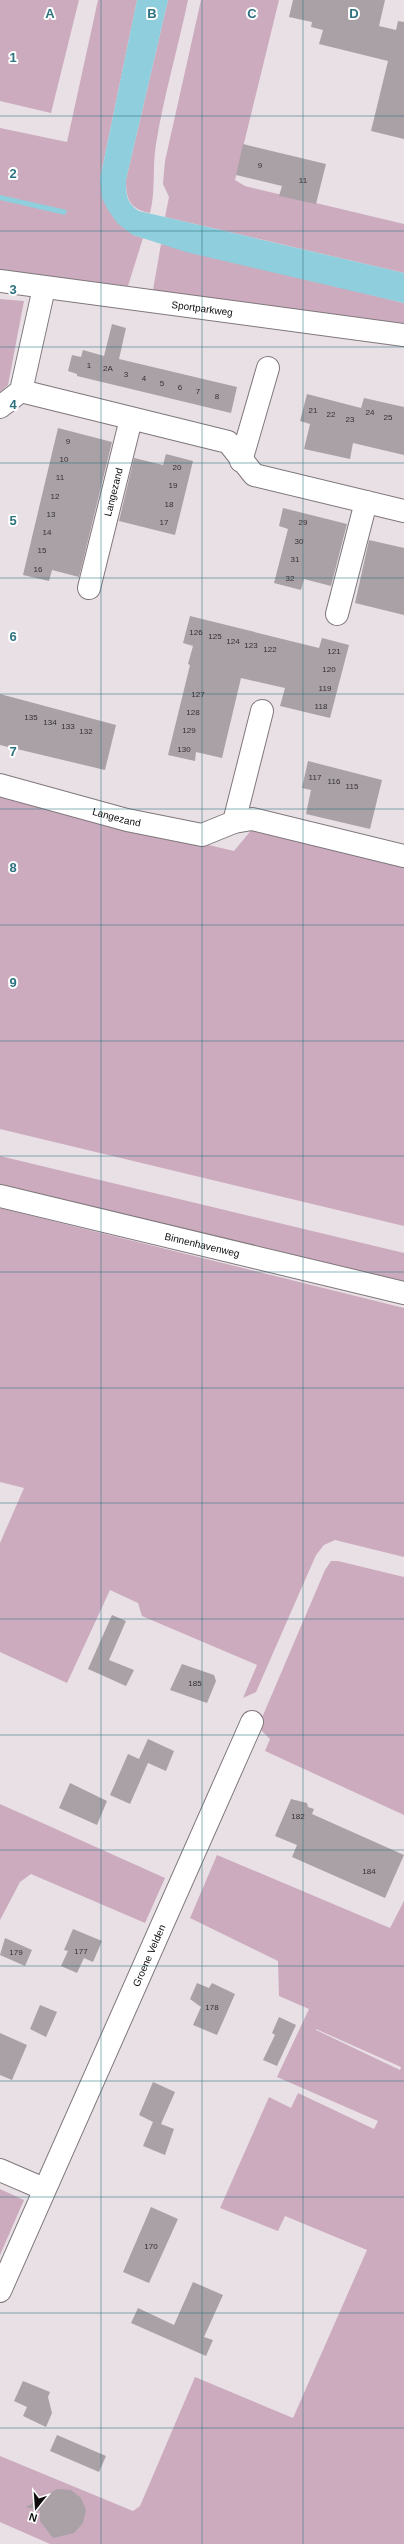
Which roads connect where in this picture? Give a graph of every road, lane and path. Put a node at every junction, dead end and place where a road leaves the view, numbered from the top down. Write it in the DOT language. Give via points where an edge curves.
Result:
graph roads {
  1 [pos="0,281"];
  2 [pos="44,288"];
  3 [pos="404,335"];
  4 [pos="268,368"];
  5 [pos="21,391"];
  6 [pos="0,407"];
  7 [pos="131,419"];
  8 [pos="242,461"];
  9 [pos="366,502"];
  10 [pos="404,511"];
  11 [pos="88,588"];
  12 [pos="337,614"];
  13 [pos="262,711"];
  14 [pos="0,785"];
  15 [pos="234,822"];
  16 [pos="404,856"];
  17 [pos="0,1196"];
  18 [pos="404,1293"];
  19 [pos="252,1722"];
  20 [pos="0,2170"];
  21 [pos="44,2189"];
  22 [pos="0,2291"];
  1 -- 2 [label="street, Sportparkweg"];
  2 -- 3 [label="street, Sportparkweg"];
  2 -- 5 [label="street"];
  4 -- 8 [label="street"];
  5 -- 6 [label="street"];
  5 -- 7 [label="street"];
  7 -- 8 [label="street" via="228,442"];
  7 -- 11 [label="street, Langezand"];
  8 -- 9 [label="street" via="254,475"];
  9 -- 10 [label="street"];
  9 -- 12 [label="street"];
  13 -- 15 [label="street"];
  14 -- 15 [label="street, Langezand" via="127,820 202,835"];
  15 -- 16 [label="street, Langezand" via="252,819"];
  17 -- 18 [label="street, Binnenhavenweg"];
  19 -- 21 [label="street, Groene Velden"];
  20 -- 21 [label="street"];
  21 -- 22 [label="street, Groene Velden"];
}
